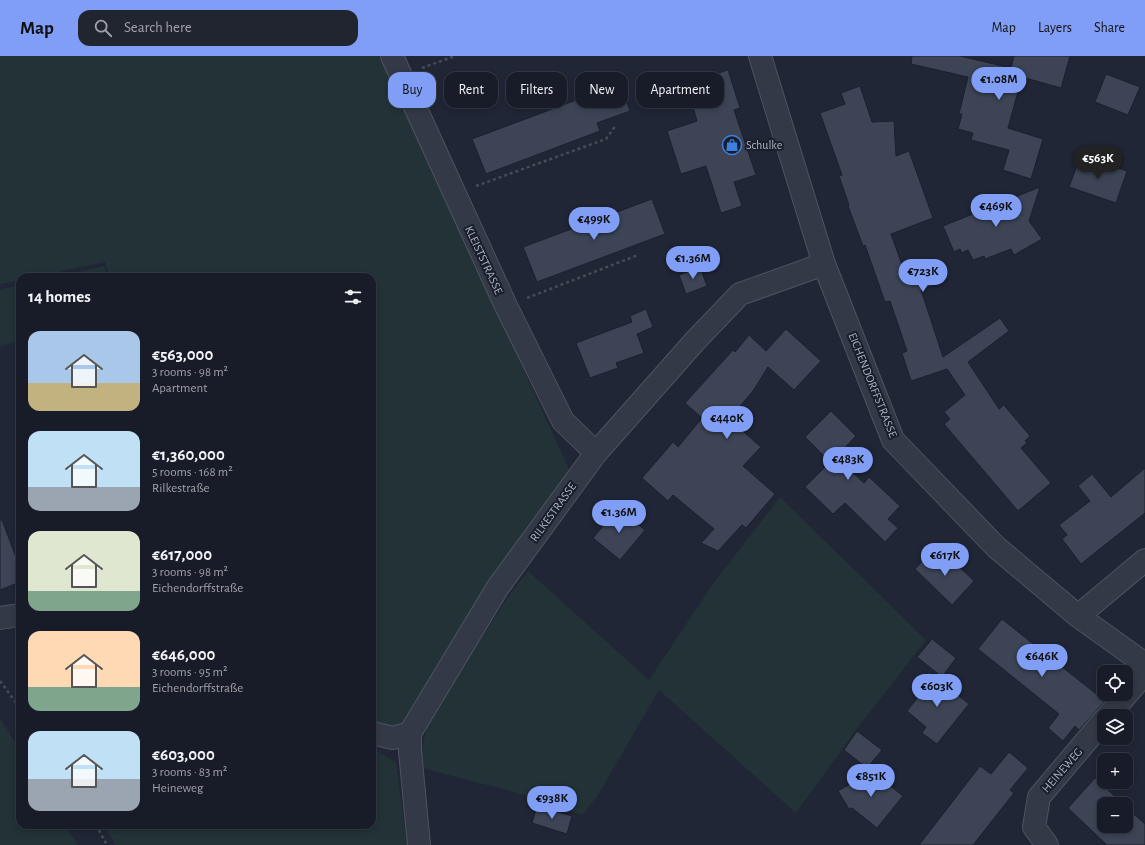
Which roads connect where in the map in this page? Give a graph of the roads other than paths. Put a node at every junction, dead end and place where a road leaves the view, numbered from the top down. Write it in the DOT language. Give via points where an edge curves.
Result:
graph roads {
  1 [pos="392,56"];
  2 [pos="760,56"];
  3 [pos="824,264"];
  4 [pos="596,453"];
  5 [pos="1145,560"];
  6 [pos="16,616"];
  7 [pos="1078,616"];
  8 [pos="0,618"];
  9 [pos="1145,664"];
  10 [pos="1145,673"];
  11 [pos="1114,709"];
  12 [pos="1097,728"];
  13 [pos="376,733"];
  14 [pos="410,733"];
  15 [pos="418,845"];
  16 [pos="1047,845"];
  1 -- 4 [label="street, KLEISTSTRASSE" via="506,306 563,421"];
  2 -- 3 [label="street, EICHENDORFFSTRASSE"];
  3 -- 4 [label="street, RILKESTRASSE" via="740,294"];
  3 -- 7 [label="street, EICHENDORFFSTRASSE" via="893,440 996,547"];
  4 -- 14 [label="street, RILKESTRASSE" via="498,587"];
  5 -- 7 [label="street"];
  6 -- 8 [label="street"];
  7 -- 9 [label="street, EICHENDORFFSTRASSE"];
  10 -- 11 [label="street"];
  12 -- 16 [label="street, HEINEWEG" via="1038,797 1034,827"];
  13 -- 14 [label="street" via="392,738"];
  14 -- 15 [label="street"];
}
